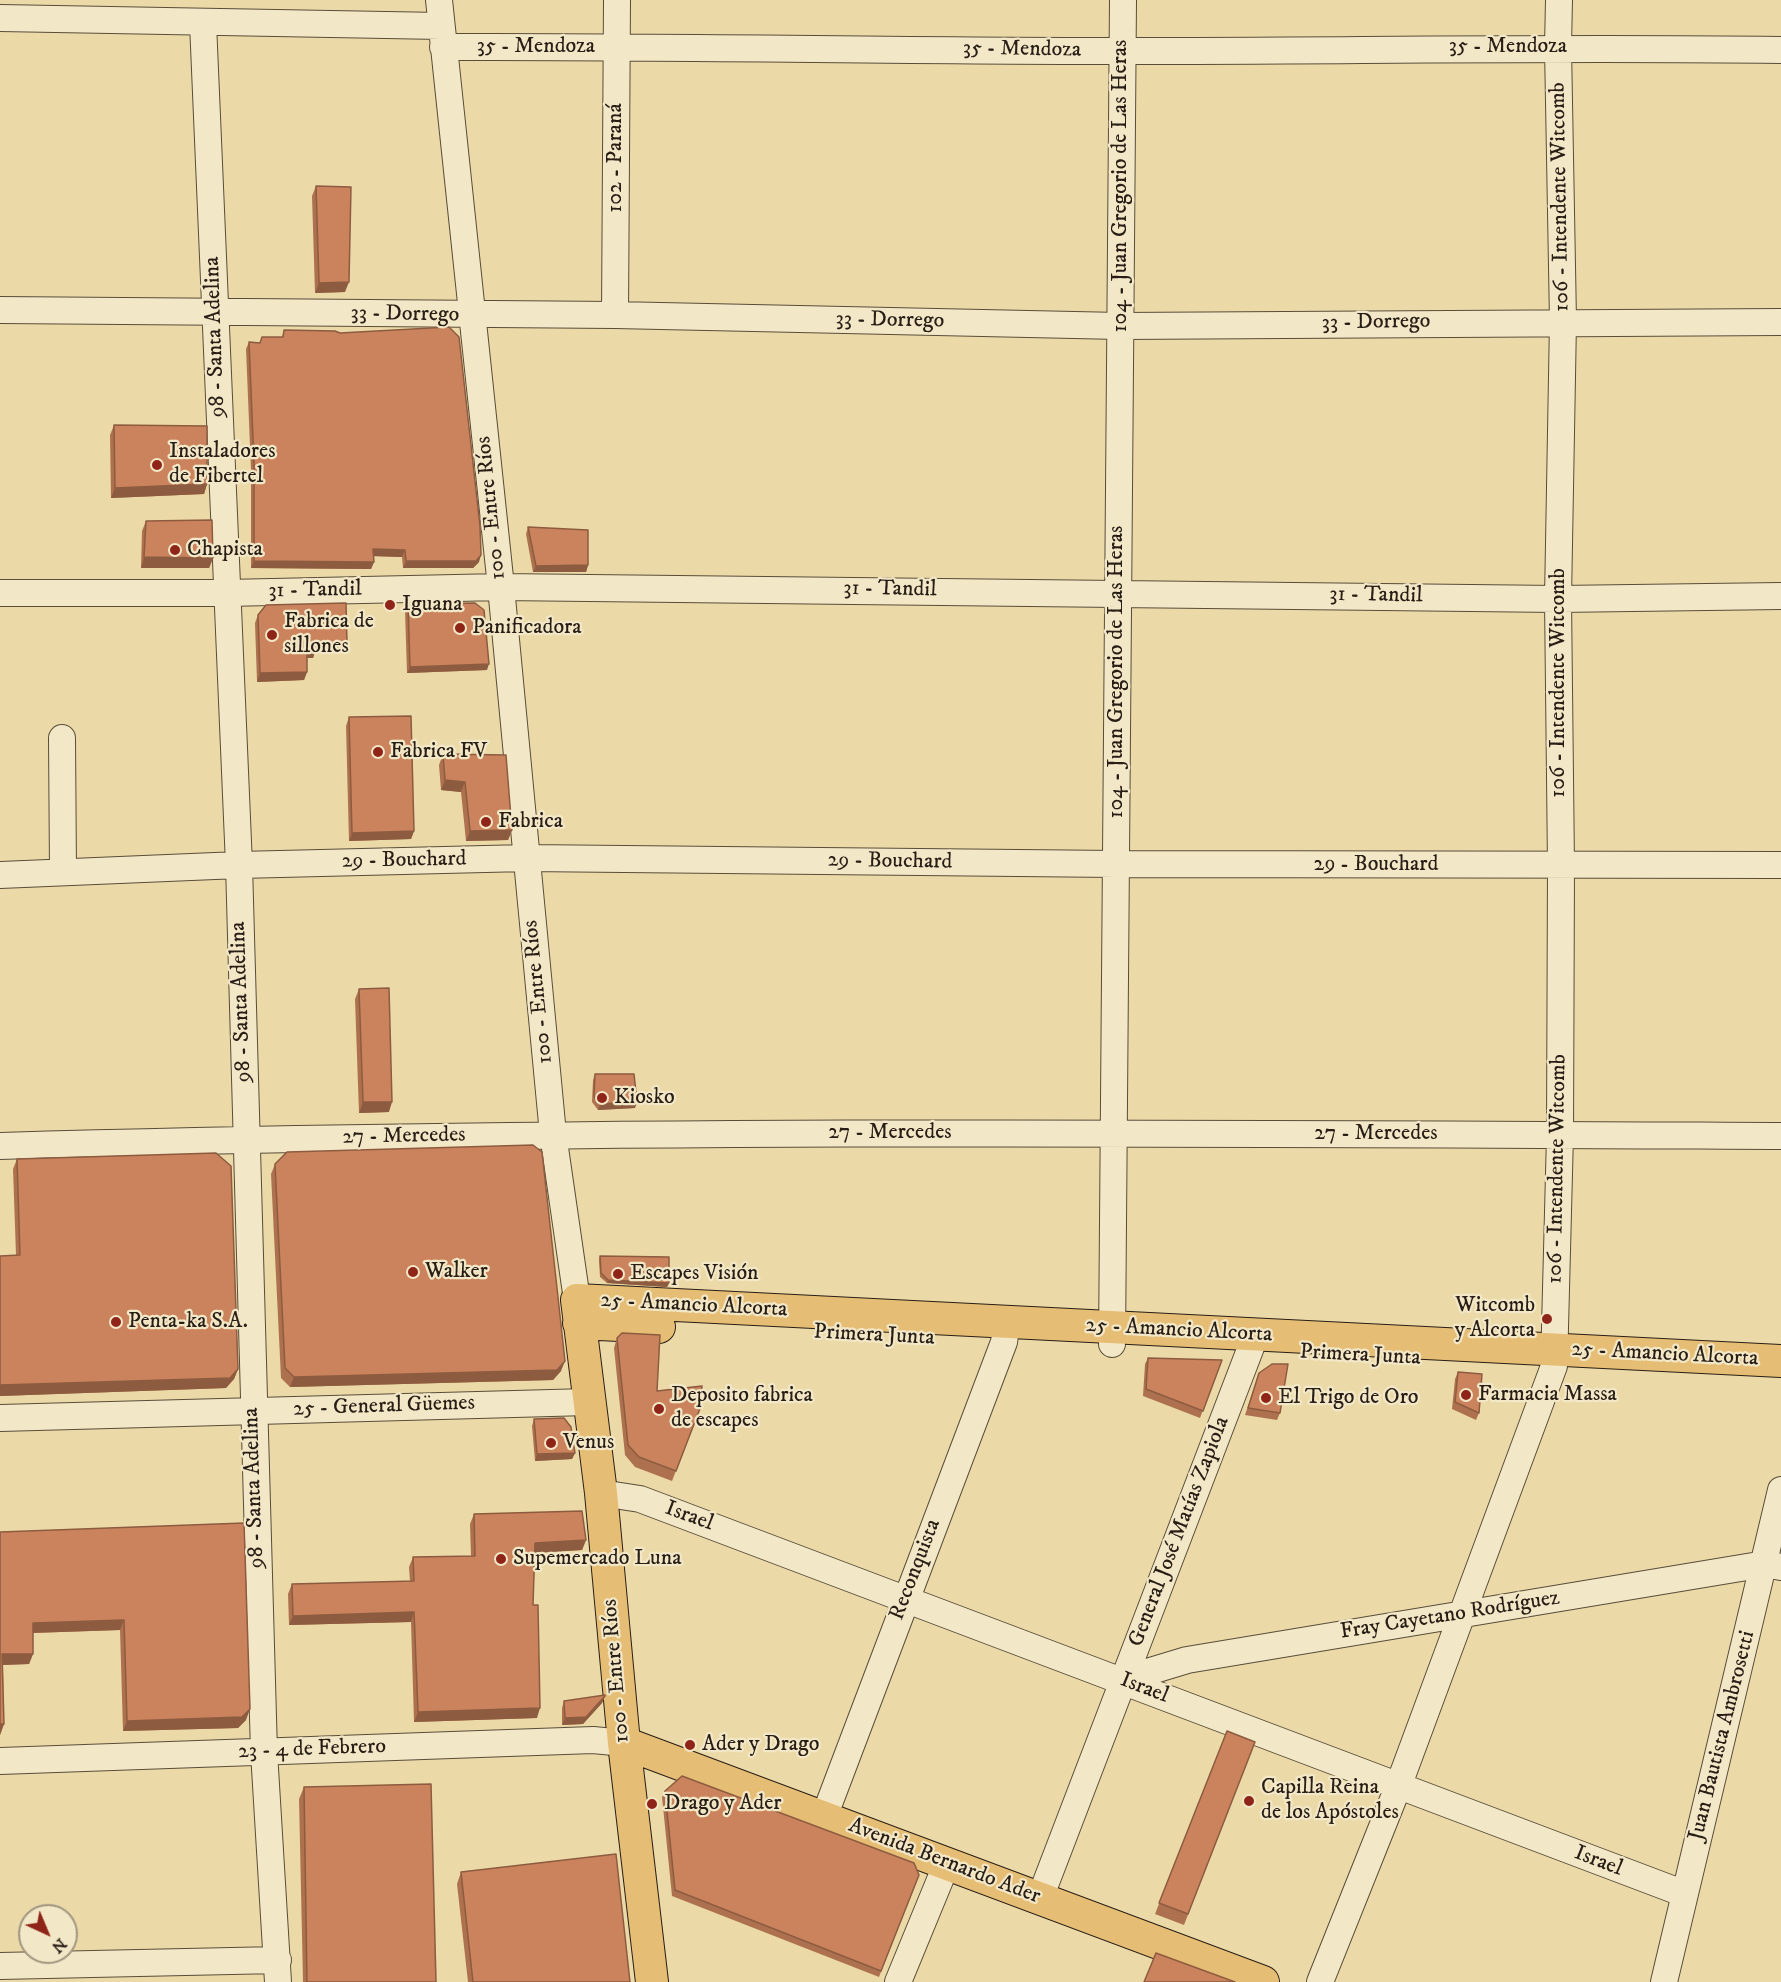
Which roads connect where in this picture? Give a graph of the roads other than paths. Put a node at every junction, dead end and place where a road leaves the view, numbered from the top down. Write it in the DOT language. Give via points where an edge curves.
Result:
graph roads {
  1 [pos="438,0"];
  2 [pos="617,0"];
  3 [pos="1123,0"];
  4 [pos="1559,0"];
  5 [pos="0,18"];
  6 [pos="203,22"];
  7 [pos="442,37"];
  8 [pos="617,46"];
  9 [pos="1557,46"];
  10 [pos="1781,50"];
  11 [pos="1122,51"];
  12 [pos="0,310"];
  13 [pos="215,312"];
  14 [pos="615,315"];
  15 [pos="471,316"];
  16 [pos="1563,321"];
  17 [pos="1781,321"];
  18 [pos="1120,326"];
  19 [pos="501,586"];
  20 [pos="226,592"];
  21 [pos="1118,592"];
  22 [pos="0,593"];
  23 [pos="1781,596"];
  24 [pos="1558,599"];
  25 [pos="62,738"];
  26 [pos="526,858"];
  27 [pos="1116,864"];
  28 [pos="238,865"];
  29 [pos="1781,865"];
  30 [pos="1561,866"];
  31 [pos="63,872"];
  32 [pos="0,875"];
  33 [pos="1114,1132"];
  34 [pos="553,1134"];
  35 [pos="1560,1135"];
  36 [pos="1781,1136"];
  37 [pos="246,1139"];
  38 [pos="0,1146"];
  39 [pos="578,1312"];
  40 [pos="1005,1332"];
  41 [pos="1112,1336"];
  42 [pos="1254,1343"];
  43 [pos="1555,1357"];
  44 [pos="1781,1361"];
  45 [pos="1781,1378"];
  46 [pos="588,1402"];
  47 [pos="253,1411"];
  48 [pos="0,1418"];
  49 [pos="1781,1490"];
  50 [pos="600,1493"];
  51 [pos="1773,1566"];
  52 [pos="905,1597"];
  53 [pos="1461,1613"];
  54 [pos="1121,1680"];
  55 [pos="624,1743"];
  56 [pos="264,1752"];
  57 [pos="0,1761"];
  58 [pos="1398,1787"];
  59 [pos="824,1817"];
  60 [pos="947,1863"];
  61 [pos="1685,1894"];
  62 [pos="1040,1898"];
  63 [pos="0,1966"];
  64 [pos="278,1971"];
  65 [pos="652,1982"];
  66 [pos="898,1982"];
  67 [pos="1263,1982"];
  68 [pos="1320,1982"];
  69 [pos="1664,1982"];
  1 -- 7 [label="street, 100 - Entre Ríos"];
  2 -- 8 [label="street, 102 - Paraná"];
  3 -- 11 [label="street, 104 - Juan Gregorio de Las Heras"];
  4 -- 9 [label="street, 106 - Intendente Witcomb"];
  5 -- 6 [label="street, 35 - Mendoza"];
  6 -- 7 [label="street, 35 - Mendoza"];
  6 -- 13 [label="street, 98 - Santa Adelina"];
  7 -- 8 [label="street, 35 - Mendoza"];
  7 -- 15 [label="street, 100 - Entre Ríos"];
  8 -- 11 [label="street, 35 - Mendoza"];
  8 -- 14 [label="street, 102 - Paraná"];
  9 -- 10 [label="street, 35 - Mendoza"];
  9 -- 11 [label="street, 35 - Mendoza"];
  9 -- 16 [label="street, 106 - Intendente Witcomb"];
  11 -- 18 [label="street, 104 - Juan Gregorio de Las Heras"];
  12 -- 13 [label="street, 33 - Dorrego"];
  13 -- 15 [label="street, 33 - Dorrego"];
  13 -- 20 [label="street, 98 - Santa Adelina"];
  14 -- 15 [label="street, 33 - Dorrego"];
  14 -- 18 [label="street, 33 - Dorrego"];
  15 -- 19 [label="street, 100 - Entre Ríos"];
  16 -- 17 [label="street, 33 - Dorrego"];
  16 -- 18 [label="street, 33 - Dorrego"];
  16 -- 24 [label="street, 106 - Intendente Witcomb"];
  18 -- 21 [label="street, 104 - Juan Gregorio de Las Heras"];
  19 -- 20 [label="street, 31 - Tandil"];
  19 -- 21 [label="street, 31 - Tandil"];
  19 -- 26 [label="street, 100 - Entre Ríos"];
  20 -- 22 [label="street, 31 - Tandil"];
  20 -- 28 [label="street, 98 - Santa Adelina"];
  21 -- 24 [label="street, 31 - Tandil"];
  21 -- 27 [label="street, 104 - Juan Gregorio de Las Heras"];
  23 -- 24 [label="street, 31 - Tandil"];
  24 -- 30 [label="street, 106 - Intendente Witcomb"];
  25 -- 31 [label="street"];
  26 -- 27 [label="street, 29 - Bouchard"];
  26 -- 28 [label="street, 29 - Bouchard"];
  26 -- 34 [label="street, 100 - Entre Ríos"];
  27 -- 30 [label="street, 29 - Bouchard"];
  27 -- 33 [label="street, 104 - Juan Gregorio de Las Heras"];
  28 -- 31 [label="street, 29 - Bouchard"];
  28 -- 37 [label="street, 98 - Santa Adelina"];
  29 -- 30 [label="street, 29 - Bouchard"];
  30 -- 35 [label="street, 106 - Intendente Witcomb"];
  31 -- 32 [label="street, 29 - Bouchard"];
  33 -- 34 [label="street, 27 - Mercedes"];
  33 -- 35 [label="street, 27 - Mercedes"];
  33 -- 41 [label="street, 104 - Juan Gregorio de Las Heras"];
  34 -- 37 [label="street, 27 - Mercedes"];
  34 -- 39 [label="street, 100 - Entre Ríos"];
  35 -- 36 [label="street, 27 - Mercedes"];
  35 -- 43 [label="street, 106 - Intendente Witcomb"];
  37 -- 38 [label="street, 27 - Mercedes"];
  37 -- 47 [label="street, 98 - Santa Adelina"];
  39 -- 40 [label="main road, Primera Junta"];
  39 -- 46 [label="main road, 100 - Entre Ríos"];
  40 -- 41 [label="main road, Primera Junta"];
  40 -- 52 [label="street, Reconquista"];
  41 -- 42 [label="main road, Primera Junta"];
  42 -- 43 [label="main road, Primera Junta"];
  42 -- 54 [label="street, General José Matías Zapiola"];
  43 -- 44 [label="main road, 25 - Amancio Alcorta"];
  43 -- 45 [label="main road, Primera Junta"];
  43 -- 53 [label="street, 106 - Intendente Witcomb"];
  46 -- 47 [label="street, 25 - General Güemes"];
  46 -- 50 [label="main road, 100 - Entre Ríos"];
  47 -- 48 [label="street, 25 - General Güemes"];
  47 -- 56 [label="street, 98 - Santa Adelina"];
  49 -- 51 [label="street, Juan Bautista Ambrosetti"];
  50 -- 52 [label="street, Israel" via="640,1499"];
  50 -- 55 [label="main road, 100 - Entre Ríos"];
  51 -- 53 [label="street, Fray Cayetano Rodríguez"];
  51 -- 61 [label="street, Juan Bautista Ambrosetti"];
  52 -- 54 [label="street, Israel"];
  52 -- 59 [label="street, Reconquista"];
  53 -- 54 [label="street, Fray Cayetano Rodríguez" via="1187,1660"];
  53 -- 58 [label="street, 106 - Intendente Witcomb"];
  54 -- 58 [label="street, Israel"];
  54 -- 62 [label="street, General José Matías Zapiola"];
  55 -- 56 [label="street, 23 - 4 de Febrero" via="593,1740"];
  55 -- 59 [label="main road, Avenida Bernardo Ader"];
  55 -- 65 [label="main road, 100 - Entre Ríos"];
  56 -- 57 [label="street, 23 - 4 de Febrero"];
  56 -- 64 [label="street, 98 - Santa Adelina"];
  58 -- 61 [label="street, Israel"];
  58 -- 68 [label="street, 106 - Intendente Witcomb"];
  59 -- 60 [label="main road, Avenida Bernardo Ader"];
  60 -- 62 [label="main road, Avenida Bernardo Ader"];
  60 -- 66 [label="street"];
  61 -- 69 [label="street, Juan Bautista Ambrosetti"];
  62 -- 67 [label="main road, Avenida Bernardo Ader"];
  63 -- 64 [label="street"];
}
